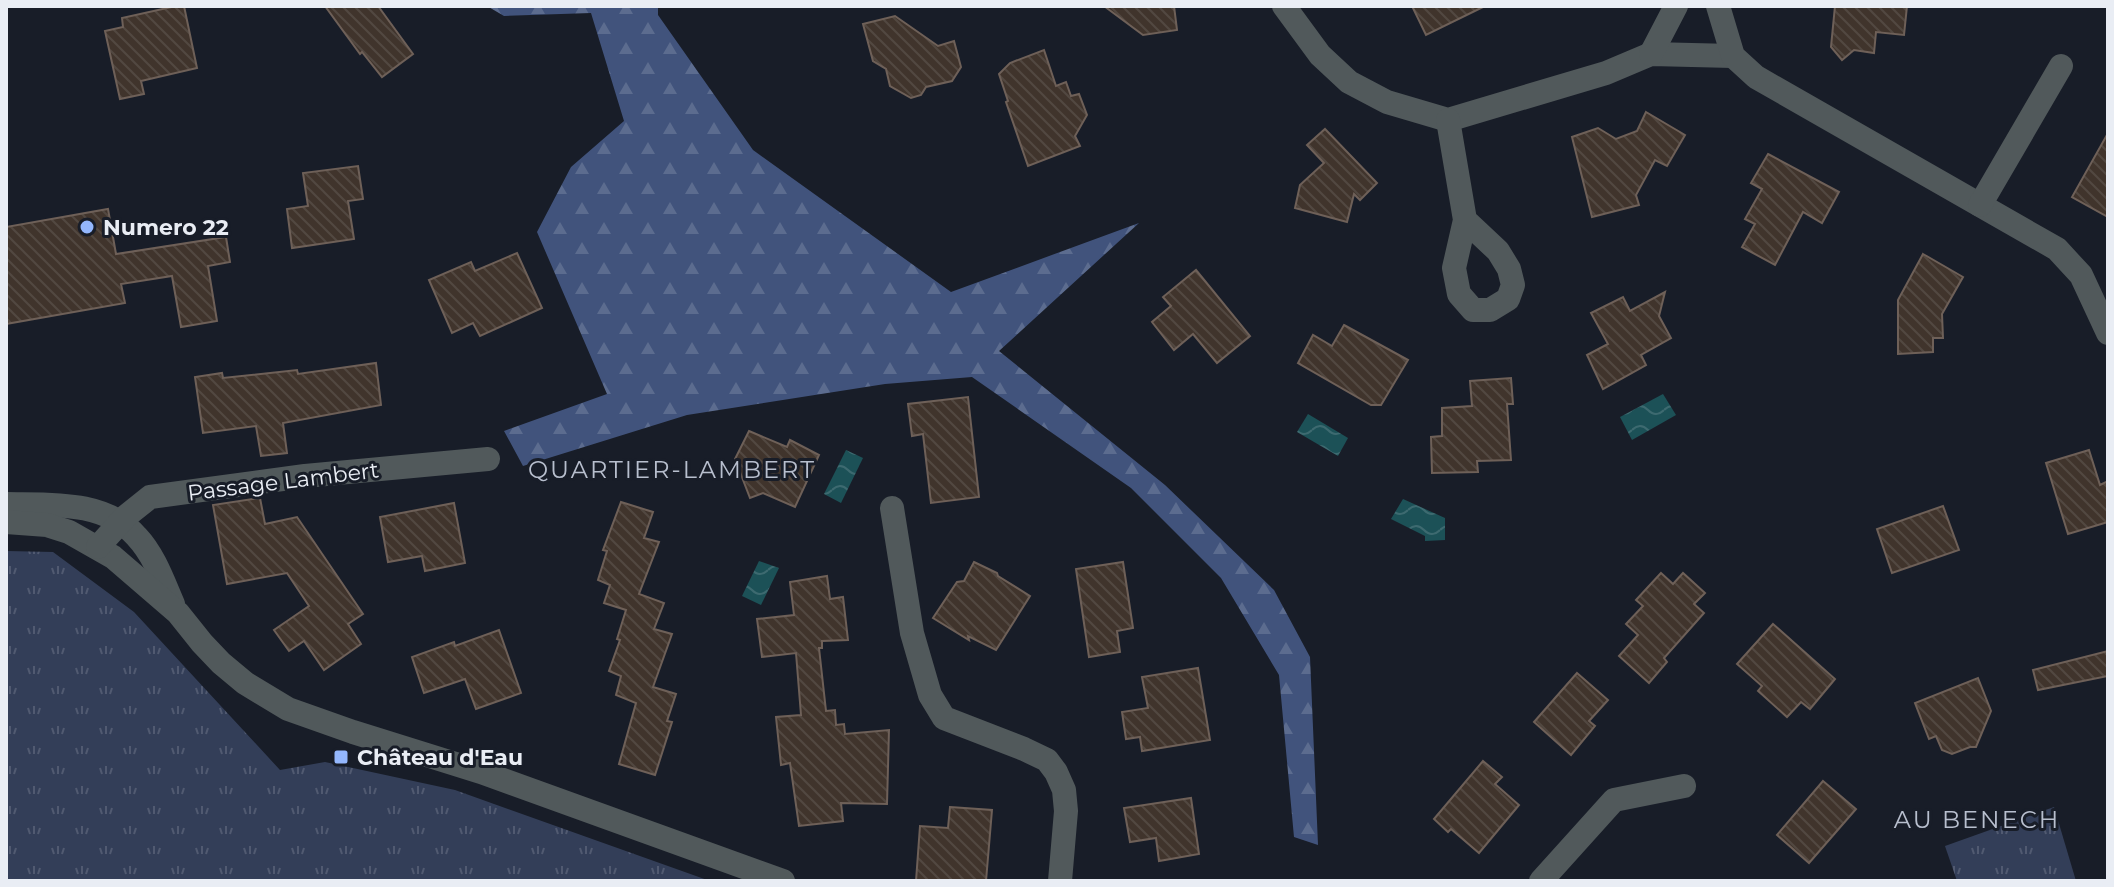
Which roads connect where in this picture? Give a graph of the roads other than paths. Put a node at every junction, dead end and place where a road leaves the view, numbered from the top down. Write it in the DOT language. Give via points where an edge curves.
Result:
graph roads {
  1 [pos="1284,6"];
  2 [pos="1676,6"];
  3 [pos="1718,6"];
  4 [pos="1651,54"];
  5 [pos="1733,56"];
  6 [pos="2061,66"];
  7 [pos="1448,120"];
  8 [pos="1980,205"];
  9 [pos="1465,220"];
  10 [pos="2108,333"];
  11 [pos="488,459"];
  12 [pos="6,504"];
  13 [pos="892,508"];
  14 [pos="6,522"];
  15 [pos="119,523"];
  16 [pos="98,547"];
  17 [pos="178,613"];
  18 [pos="1684,786"];
  19 [pos="783,881"];
  20 [pos="1060,881"];
  21 [pos="1541,881"];
  1 -- 7 [label="street" via="1320,55 1349,82 1387,102"];
  2 -- 4 [label="street"];
  3 -- 5 [label="street"];
  4 -- 5 [label="street"];
  4 -- 7 [label="street" via="1606,73"];
  5 -- 8 [label="street" via="1756,77"];
  6 -- 8 [label="street"];
  7 -- 9 [label="street"];
  8 -- 10 [label="street" via="2057,249 2081,275"];
  11 -- 15 [label="street, Passage Lambert" via="150,497"];
  12 -- 15 [label="street" via="73,506"];
  13 -- 20 [label="street" via="912,633 930,695 944,718 1047,760 1056,772 1066,811"];
  14 -- 16 [label="street" via="47,525"];
  15 -- 16 [label="street, Passage Lambert"];
  15 -- 17 [label="street" via="147,550"];
  16 -- 17 [label="street"];
  17 -- 19 [label="street" via="221,663 288,709"];
  18 -- 21 [label="street" via="1614,800"];
}
